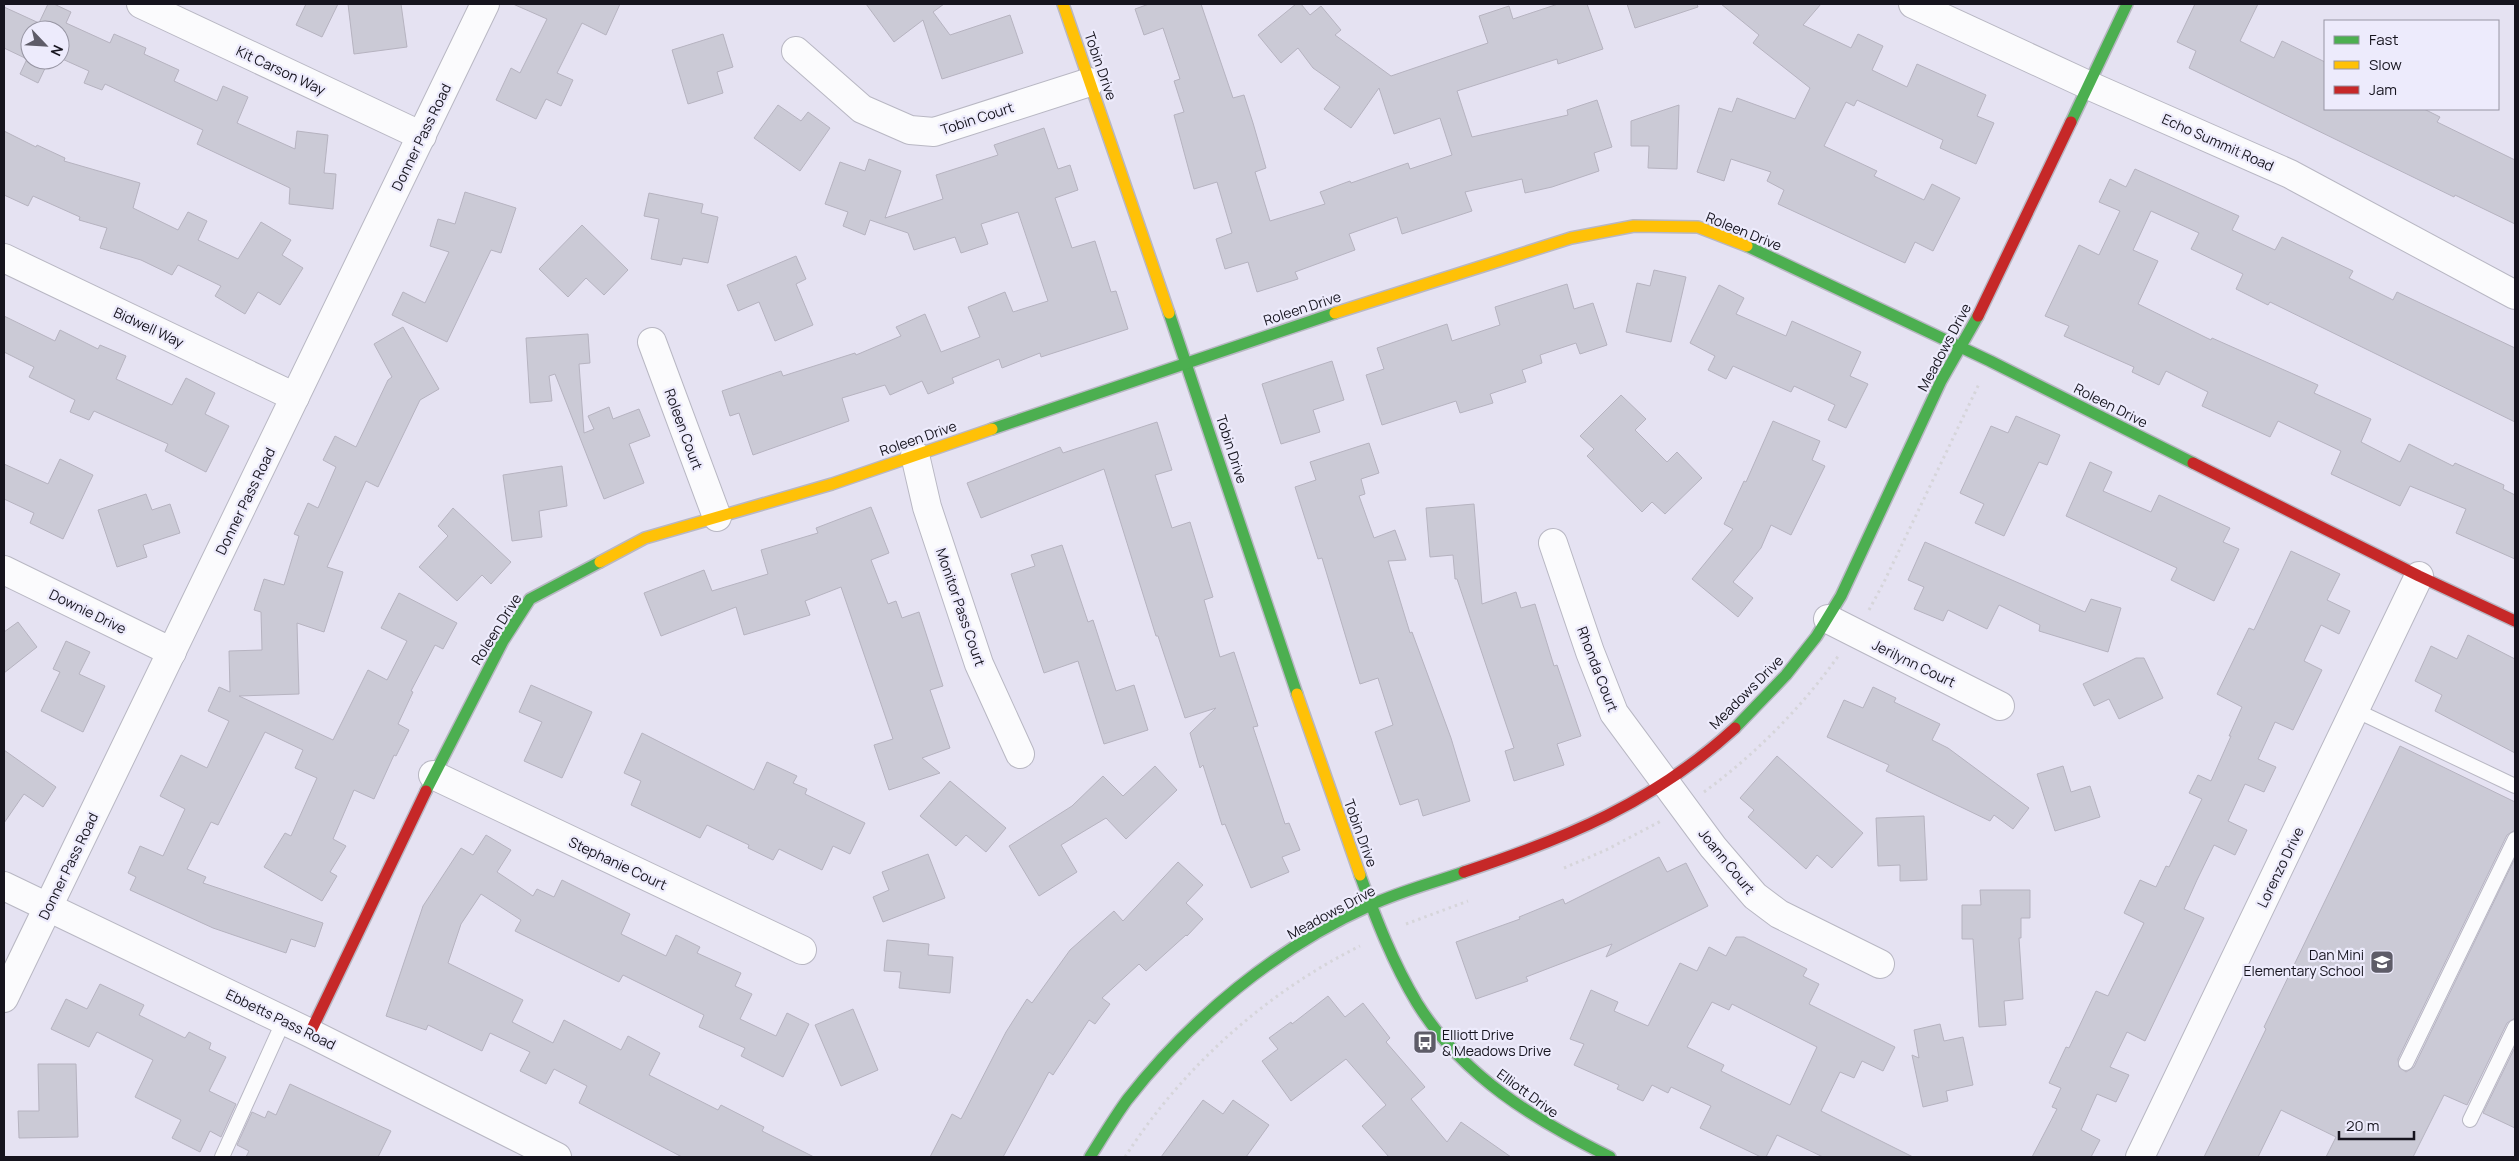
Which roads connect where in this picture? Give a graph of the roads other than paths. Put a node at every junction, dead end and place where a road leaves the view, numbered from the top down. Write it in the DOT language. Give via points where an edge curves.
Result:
graph roads {
  1 [pos="140,4"];
  2 [pos="485,4"];
  3 [pos="1063,4"];
  4 [pos="1913,4"];
  5 [pos="2127,4"];
  6 [pos="796,51"];
  7 [pos="1090,82"];
  8 [pos="2088,85"];
  9 [pos="422,136"];
  10 [pos="4,258"];
  11 [pos="2515,295"];
  12 [pos="652,342"];
  13 [pos="1961,347"];
  14 [pos="1186,362"];
  15 [pos="295,396"];
  16 [pos="915,455"];
  17 [pos="717,517"];
  18 [pos="1553,543"];
  19 [pos="4,570"];
  20 [pos="2419,576"];
  21 [pos="1828,619"];
  22 [pos="2515,621"];
  23 [pos="172,652"];
  24 [pos="2000,706"];
  25 [pos="2355,710"];
  26 [pos="1020,754"];
  27 [pos="433,775"];
  28 [pos="1666,784"];
  29 [pos="2515,786"];
  30 [pos="2515,839"];
  31 [pos="4,886"];
  32 [pos="1371,904"];
  33 [pos="48,907"];
  34 [pos="802,950"];
  35 [pos="1880,964"];
  36 [pos="4,998"];
  37 [pos="284,1020"];
  38 [pos="2515,1027"];
  39 [pos="310,1033"];
  40 [pos="2406,1063"];
  41 [pos="2470,1120"];
  42 [pos="546,1155"];
  43 [pos="222,1157"];
  44 [pos="1090,1157"];
  45 [pos="1610,1157"];
  46 [pos="2140,1157"];
  1 -- 9 [label="street, Kit Carson Way"];
  2 -- 9 [label="street, Donner Pass Road"];
  3 -- 7 [label="street, Tobin Drive"];
  4 -- 8 [label="street, Echo Summit Road"];
  5 -- 8 [label="street, Meadows Drive"];
  6 -- 7 [label="street, Tobin Court" via="862,109 910,130 934,132"];
  7 -- 14 [label="street, Tobin Drive"];
  8 -- 11 [label="street, Echo Summit Road" via="2290,174"];
  8 -- 13 [label="street, Meadows Drive"];
  9 -- 15 [label="street, Donner Pass Road"];
  10 -- 15 [label="street, Bidwell Way"];
  12 -- 17 [label="street, Roleen Court"];
  13 -- 14 [label="street, Roleen Drive" via="1742,244 1698,227 1634,226 1571,238 1484,264"];
  13 -- 20 [label="street, Roleen Drive"];
  13 -- 21 [label="street, Meadows Drive" via="1941,381"];
  14 -- 16 [label="street, Roleen Drive"];
  14 -- 32 [label="street, Tobin Drive"];
  15 -- 23 [label="street, Donner Pass Road"];
  16 -- 17 [label="street, Roleen Drive" via="832,484"];
  16 -- 26 [label="street, Monitor Pass Court" via="928,507 979,664"];
  17 -- 27 [label="street, Roleen Drive" via="645,538 530,599 502,641"];
  18 -- 28 [label="street, Rhonda Court" via="1614,714"];
  19 -- 23 [label="street, Downie Drive"];
  20 -- 22 [label="street, Roleen Drive"];
  20 -- 25 [label="street, Lorenzo Drive"];
  21 -- 24 [label="street, Jerilynn Court"];
  21 -- 28 [label="street, Meadows Drive" via="1791,670 1740,723"];
  23 -- 33 [label="street, Donner Pass Road"];
  25 -- 29 [label="lane"];
  25 -- 46 [label="street, Lorenzo Drive"];
  27 -- 34 [label="street, Stephanie Court"];
  27 -- 39 [label="street, Roleen Drive"];
  28 -- 32 [label="street, Meadows Drive" via="1554,841"];
  28 -- 35 [label="street, Joann Court" via="1755,896 1779,914"];
  30 -- 40 [label="lane"];
  31 -- 33 [label="street, Ebbetts Pass Road"];
  32 -- 44 [label="street, Meadows Drive" via="1282,956 1192,1030 1132,1094"];
  32 -- 45 [label="street, Elliott Drive" via="1389,951 1427,1018 1467,1067 1554,1130"];
  33 -- 36 [label="street, Donner Pass Road"];
  33 -- 37 [label="street, Ebbetts Pass Road"];
  37 -- 39 [label="street, Ebbetts Pass Road"];
  37 -- 43 [label="lane"];
  38 -- 41 [label="lane"];
  39 -- 42 [label="street, Ebbetts Pass Road"];
}
